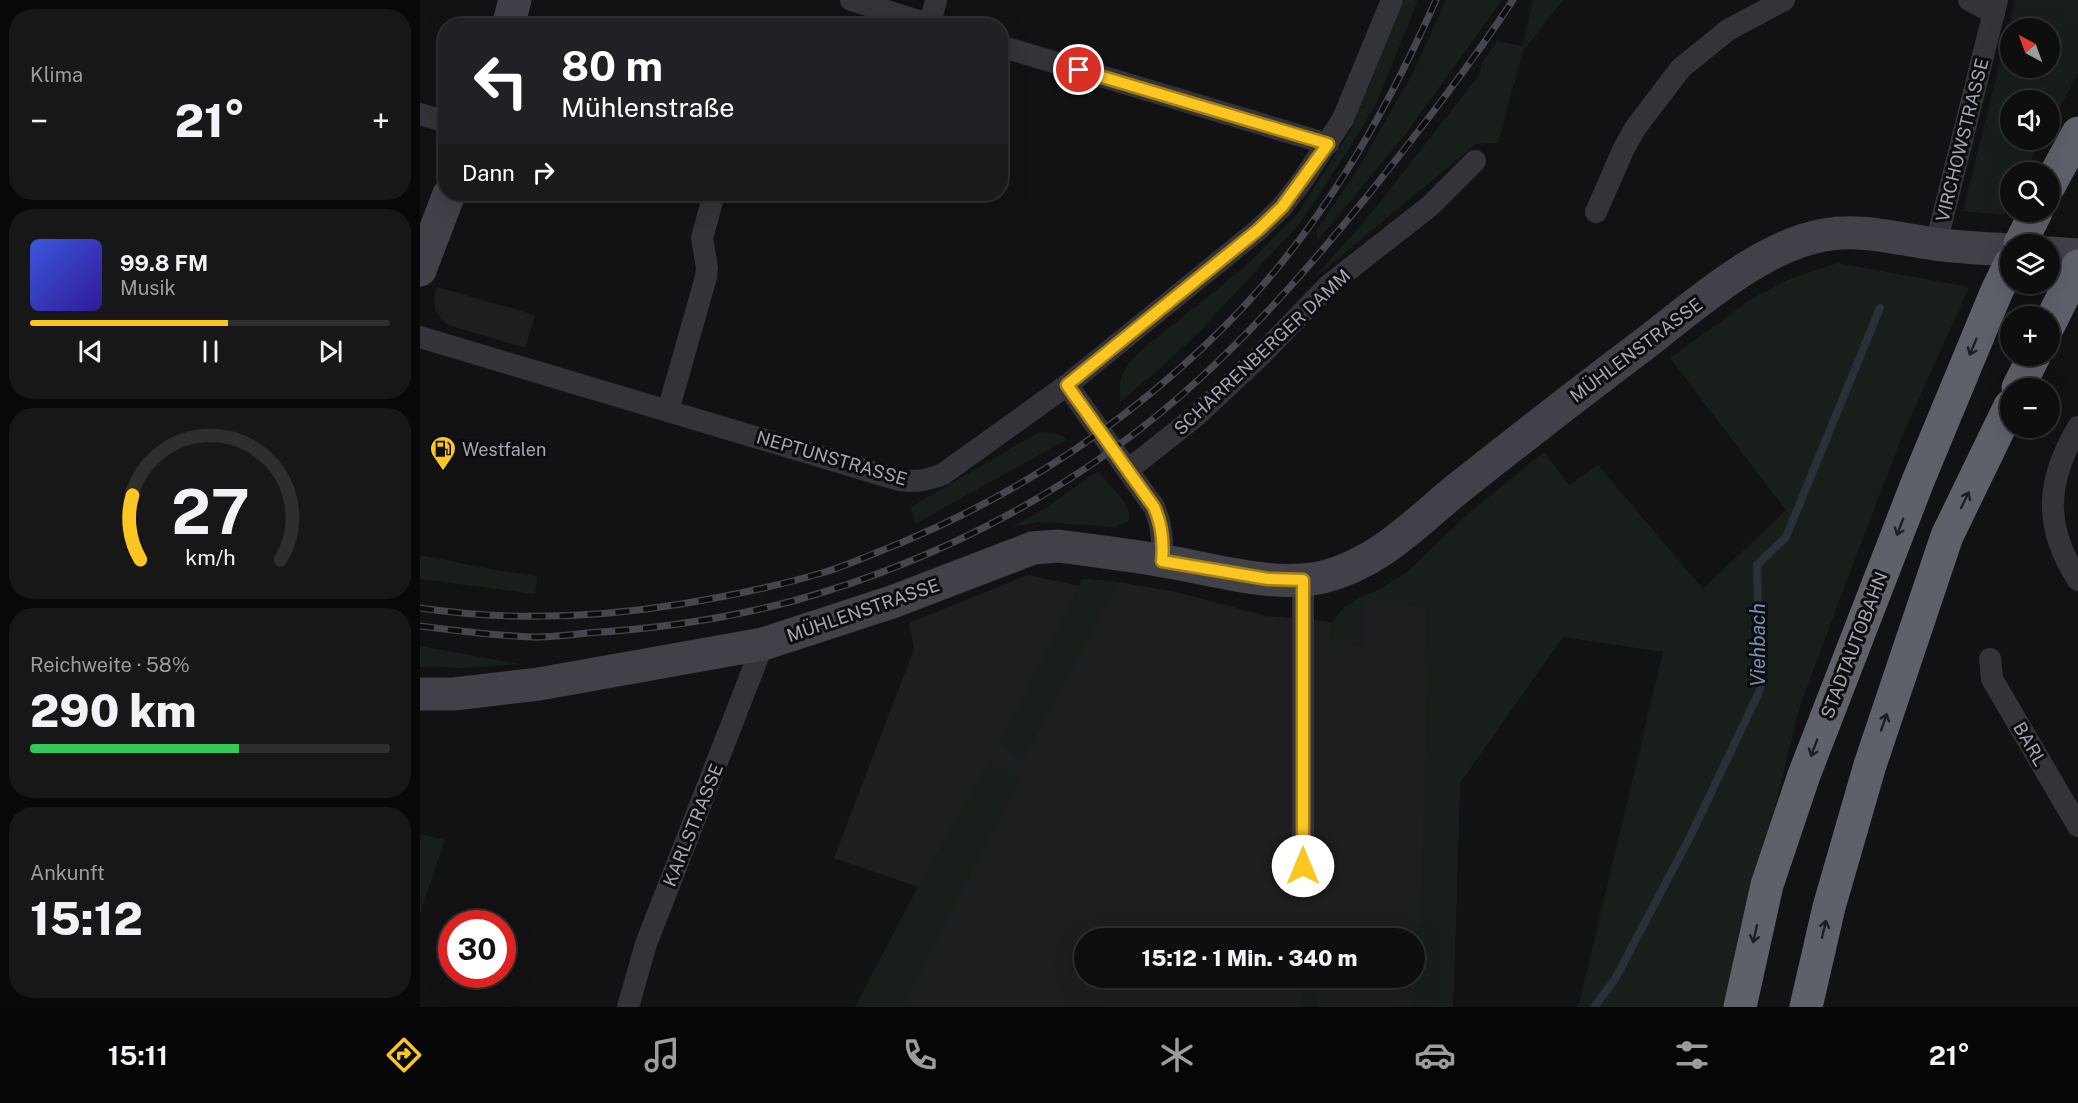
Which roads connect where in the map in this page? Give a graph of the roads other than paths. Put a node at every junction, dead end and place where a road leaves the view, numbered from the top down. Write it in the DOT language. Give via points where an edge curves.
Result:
graph roads {
  1 [pos="515,0"];
  2 [pos="851,0"];
  3 [pos="936,0"];
  4 [pos="1392,0"];
  5 [pos="1784,0"];
  6 [pos="1969,0"];
  7 [pos="1996,7"];
  8 [pos="510,18"];
  9 [pos="910,18"];
  10 [pos="934,18"];
  11 [pos="1008,48"];
  12 [pos="420,114"];
  13 [pos="438,120"];
  14 [pos="2078,133"];
  15 [pos="1328,144"];
  16 [pos="1475,161"];
  17 [pos="2060,166"];
  18 [pos="446,201"];
  19 [pos="712,201"];
  20 [pos="1596,212"];
  21 [pos="1936,244"];
  22 [pos="2000,249"];
  23 [pos="2060,254"];
  24 [pos="2078,255"];
  25 [pos="2078,266"];
  26 [pos="420,270"];
  27 [pos="2000,285"];
  28 [pos="2058,306"];
  29 [pos="420,337"];
  30 [pos="1067,385"];
  31 [pos="668,411"];
  32 [pos="2000,427"];
  33 [pos="2078,427"];
  34 [pos="1128,470"];
  35 [pos="1162,561"];
  36 [pos="1303,580"];
  37 [pos="2078,580"];
  38 [pos="764,644"];
  39 [pos="1990,659"];
  40 [pos="420,694"];
  41 [pos="2078,826"];
  42 [pos="1303,866"];
  43 [pos="628,1007"];
  44 [pos="1740,1007"];
  45 [pos="1806,1007"];
  1 -- 8 [label="street"];
  2 -- 9 [label="street"];
  3 -- 10 [label="street"];
  4 -- 15 [label="street, NEPTUNSTRASSE" via="1343,118"];
  5 -- 20 [label="street" via="1728,30 1680,68 1636,127"];
  6 -- 7 [label="street"];
  7 -- 21 [label="street, VIRCHOWSTRASSE"];
  11 -- 15 [label="street"];
  12 -- 13 [label="street"];
  14 -- 17 [label="highway"];
  15 -- 30 [label="street, NEPTUNSTRASSE" via="1282,207 1258,230"];
  16 -- 34 [label="street, SCHARRENBERGER DAMM" via="1430,206 1329,285 1196,416"];
  18 -- 26 [label="street"];
  19 -- 31 [label="street" via="702,238 706,277"];
  21 -- 22 [label="street, MÜHLENSTRASSE"];
  21 -- 36 [label="street, MÜHLENSTRASSE" via="1843,233 1794,243 1765,257 1531,429 1386,548 1348,569"];
  23 -- 24 [label="street"];
  25 -- 28 [label="highway"];
  27 -- 44 [label="highway, STADTAUTOBAHN, one-way" via="1918,481 1804,775 1767,885"];
  29 -- 31 [label="street, NEPTUNSTRASSE"];
  30 -- 31 [label="street, NEPTUNSTRASSE" via="943,474 919,482 898,480"];
  30 -- 34 [label="street"];
  45 -- 32 [label="highway, one-way" via="1849,832 1877,743 1947,536"];
  33 -- 37 [label="street" via="2058,468 2053,513 2057,538"];
  34 -- 35 [label="street" via="1160,521 1164,540"];
  35 -- 36 [label="street, MÜHLENSTRASSE" via="1268,579"];
  35 -- 38 [label="street, MÜHLENSTRASSE" via="1058,546 1033,548 892,602"];
  36 -- 42 [label="street"];
  38 -- 40 [label="street, MÜHLENSTRASSE" via="539,684"];
  38 -- 43 [label="street, KARLSTRASSE" via="646,944"];
  39 -- 41 [label="street, BARL" via="1992,680"];
}
